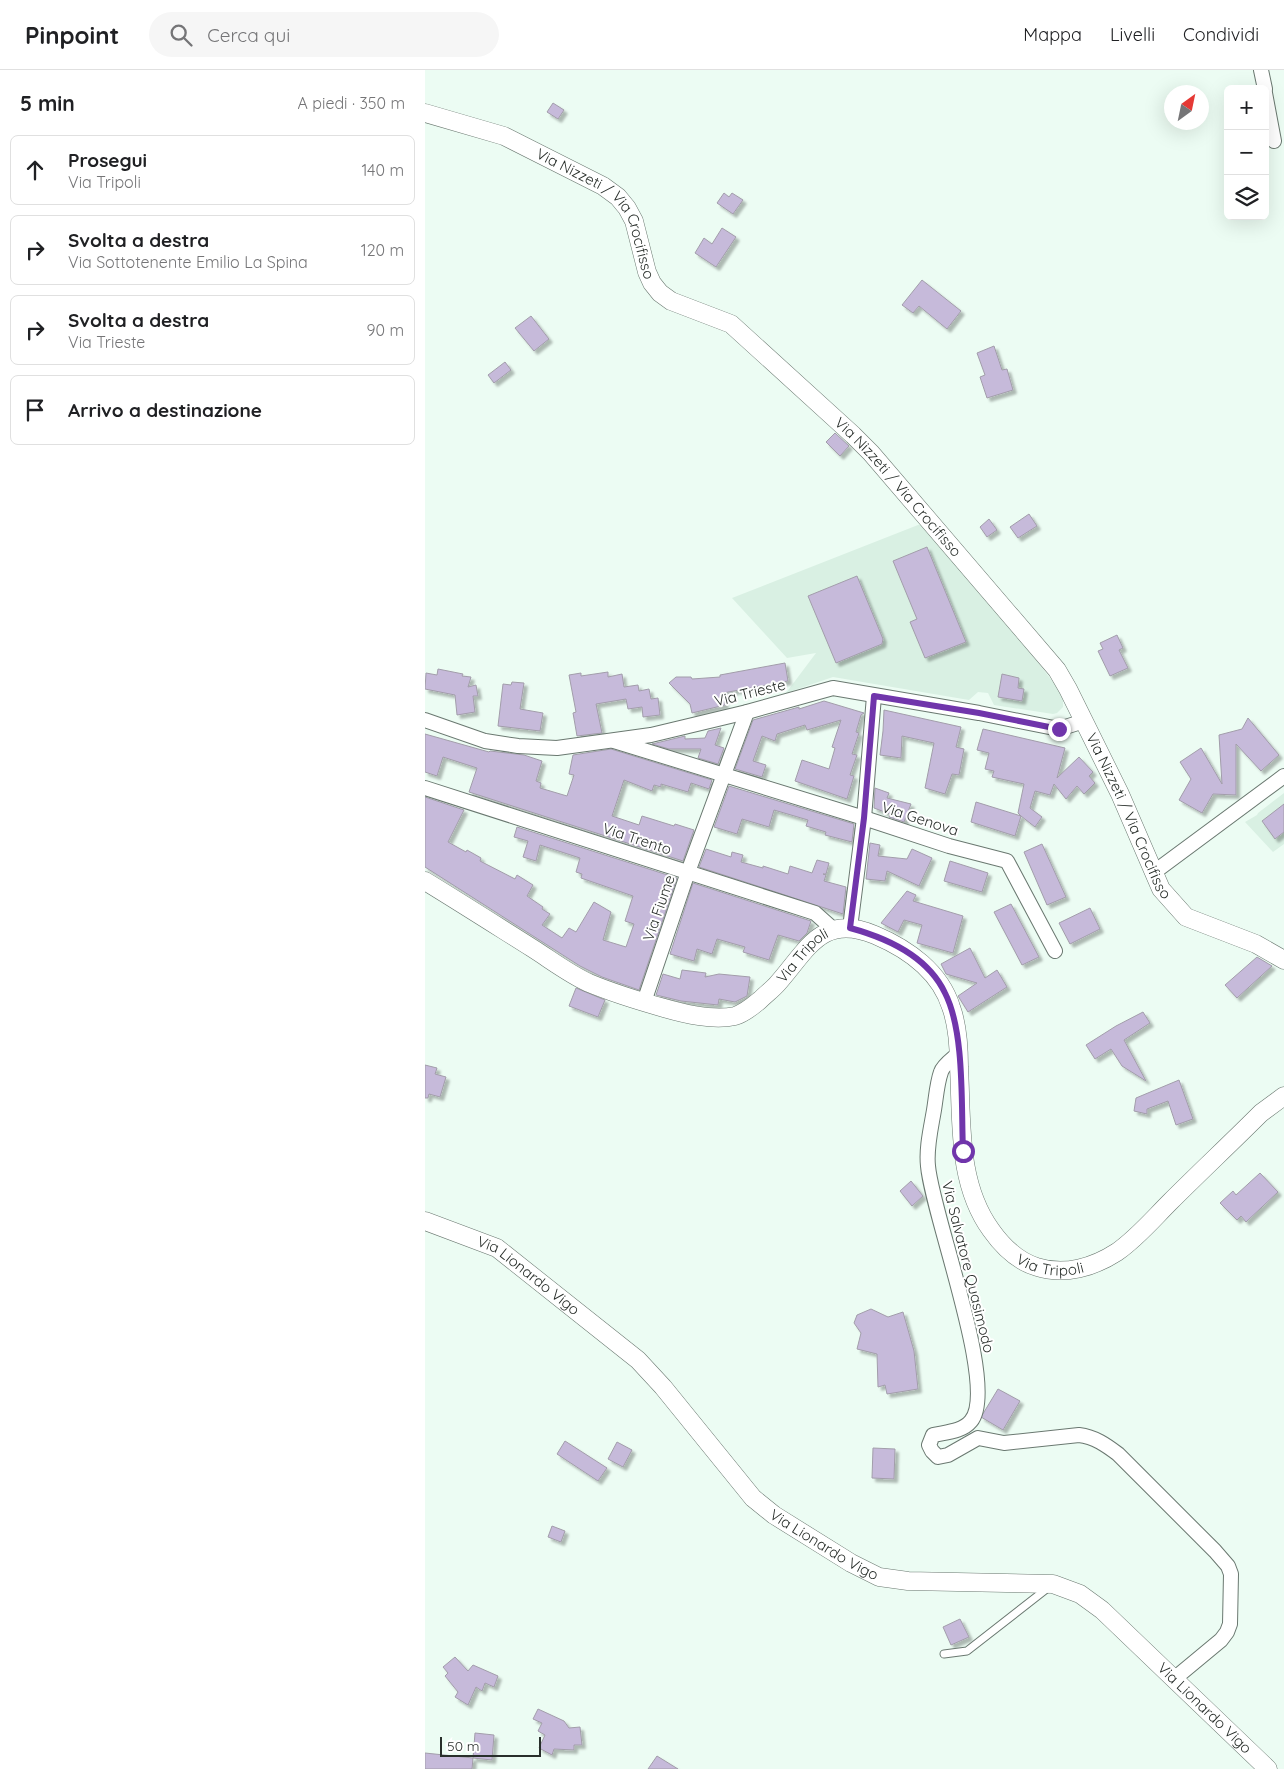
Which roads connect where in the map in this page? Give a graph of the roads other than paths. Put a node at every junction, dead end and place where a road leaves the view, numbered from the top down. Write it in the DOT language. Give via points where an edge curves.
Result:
graph roads {
  1 [pos="1261,70"];
  2 [pos="1264,85"];
  3 [pos="425,113"];
  4 [pos="1269,117"];
  5 [pos="1273,141"];
  6 [pos="874,696"];
  7 [pos="747,712"];
  8 [pos="425,720"];
  9 [pos="1084,721"];
  10 [pos="611,740"];
  11 [pos="723,775"];
  12 [pos="1284,776"];
  13 [pos="425,788"];
  14 [pos="864,818"];
  15 [pos="688,872"];
  16 [pos="1153,872"];
  17 [pos="425,881"];
  18 [pos="842,929"];
  19 [pos="1055,951"];
  20 [pos="1284,960"];
  21 [pos="644,1002"];
  22 [pos="959,1053"];
  23 [pos="1284,1096"];
  24 [pos="425,1221"];
  25 [pos="1053,1584"];
  26 [pos="945,1654"];
  27 [pos="1174,1679"];
  28 [pos="1268,1769"];
  1 -- 2 [label="street"];
  3 -- 9 [label="street, Via Nizzeti / Via Crocifisso" via="504,136 603,186 617,197 634,221 647,272 661,294 731,324 871,453 1057,670"];
  4 -- 5 [label="street"];
  6 -- 7 [label="street, Via Trieste" via="833,688"];
  6 -- 9 [label="street, Via Trieste" via="1059,729"];
  6 -- 14 [label="street"];
  7 -- 10 [label="street, Via Trieste" via="651,735"];
  7 -- 11 [label="street, Via Fiume"];
  8 -- 10 [label="street, Via Trieste" via="485,741 518,746 557,748"];
  9 -- 16 [label="street, Via Nizzeti / Via Crocifisso"];
  10 -- 11 [label="street, Via Genova"];
  11 -- 14 [label="street, Via Genova"];
  11 -- 15 [label="street, Via Fiume"];
  12 -- 16 [label="street"];
  13 -- 15 [label="street, Via Trento"];
  14 -- 18 [label="street"];
  14 -- 19 [label="street, Via Genova" via="1007,861"];
  15 -- 18 [label="street, Via Trento" via="815,913"];
  15 -- 21 [label="street, Via Fiume"];
  16 -- 20 [label="street, Via Nizzeti / Via Crocifisso" via="1161,889 1186,917 1256,944"];
  17 -- 21 [label="street, Via Tripoli" via="588,982"];
  18 -- 21 [label="street, Via Tripoli" via="818,936 777,985 753,1007 735,1016 682,1013"];
  18 -- 22 [label="street, Via Tripoli" via="873,934 923,964 945,991 952,1008"];
  22 -- 23 [label="street, Via Tripoli" via="963,1151 971,1191 984,1220 999,1241 1016,1258 1042,1269 1066,1271 1089,1266 1120,1250 1261,1113"];
  22 -- 27 [label="street, Via Salvatore Quasimodo" via="941,1071 927,1165 932,1195 967,1323 979,1392 978,1409 963,1429 933,1436 929,1445 931,1451 938,1457 948,1455 978,1438 1004,1443 1079,1435 1090,1436 1119,1454 1215,1551 1231,1574 1227,1632"];
  24 -- 25 [label="street, Via Lionardo Vigo" via="497,1248 630,1354 663,1387 753,1498 774,1515 851,1563 879,1577 908,1581"];
  25 -- 26 [label="lane" via="967,1651"];
  25 -- 27 [label="street, Via Lionardo Vigo" via="1080,1594 1101,1610"];
  27 -- 28 [label="street, Via Lionardo Vigo"];
}
